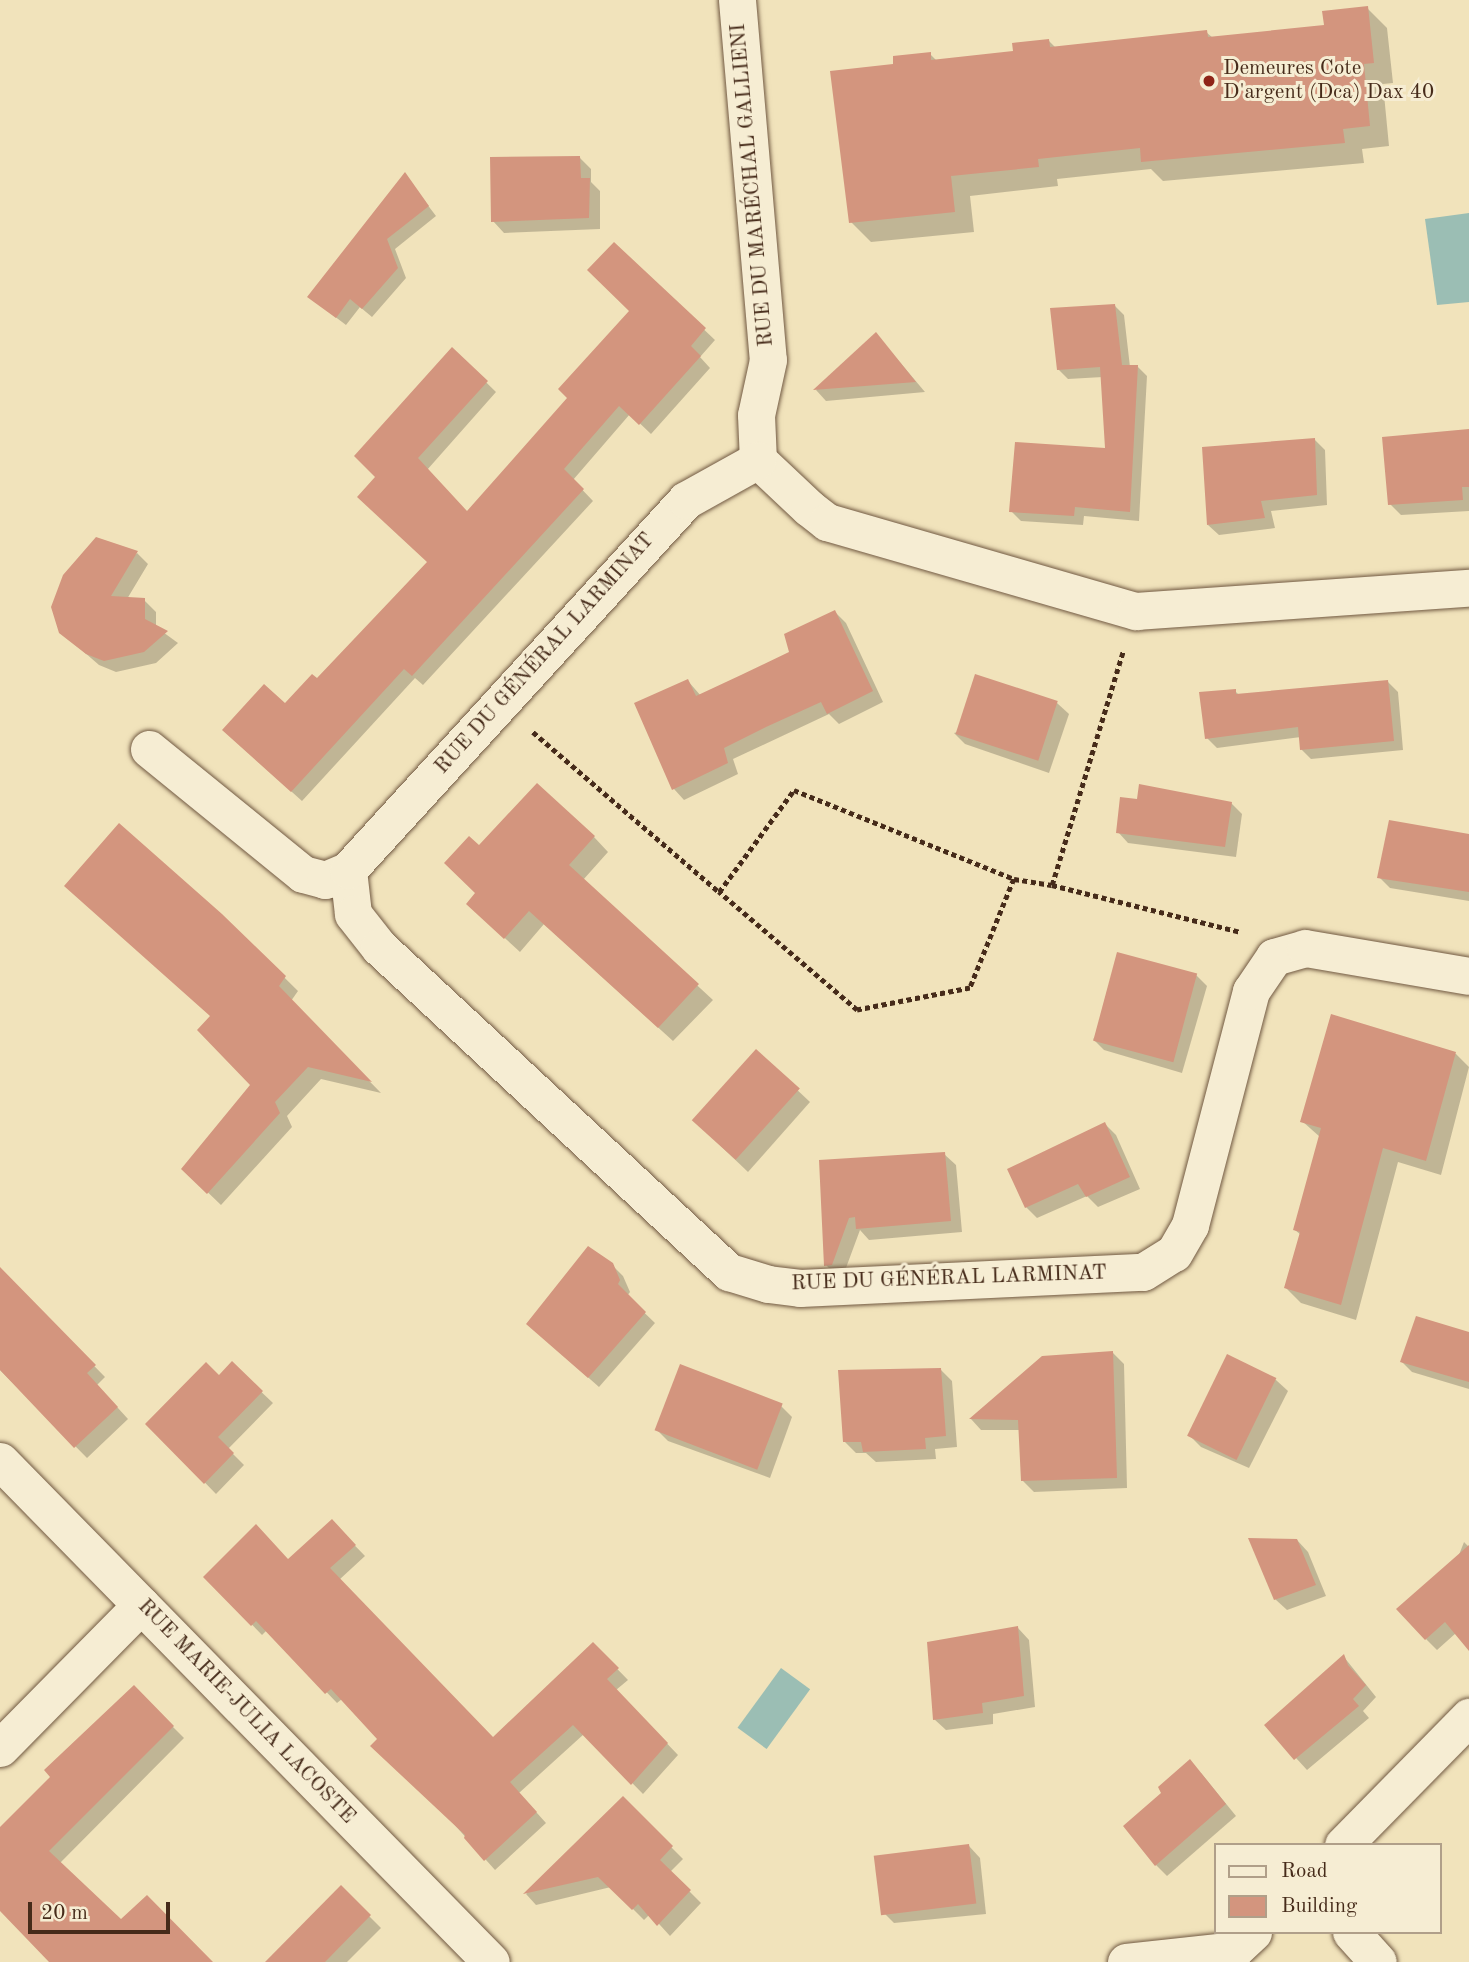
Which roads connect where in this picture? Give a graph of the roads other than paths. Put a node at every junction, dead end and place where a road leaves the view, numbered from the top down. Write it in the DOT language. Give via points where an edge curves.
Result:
graph roads {
  1 [pos="737,0"];
  2 [pos="758,460"];
  3 [pos="1469,588"];
  4 [pos="149,749"];
  5 [pos="348,870"];
  6 [pos="1469,976"];
  7 [pos="0,1461"];
  8 [pos="141,1605"];
  9 [pos="1469,1717"];
  10 [pos="0,1748"];
  11 [pos="1345,1843"];
  12 [pos="1251,1934"];
  13 [pos="1353,1934"];
  14 [pos="491,1962"];
  15 [pos="1126,1962"];
  16 [pos="1378,1962"];
  1 -- 2 [label="street, RUE DU MARÉCHAL GALLIENI" via="768,359 755,415"];
  2 -- 3 [label="street" via="827,522 1136,611"];
  2 -- 5 [label="street, RUE DU GÉNÉRAL LARMINAT" via="686,500"];
  4 -- 5 [label="street" via="303,874 325,880"];
  5 -- 6 [label="street, RUE DU GÉNÉRAL LARMINAT" via="353,914 379,947 729,1272 800,1289 1143,1272 1174,1253 1189,1225 1251,991 1274,957 1305,948"];
  7 -- 8 [label="street, RUE MARIE-JULIA LACOSTE"];
  8 -- 10 [label="street"];
  8 -- 14 [label="street, RUE MARIE-JULIA LACOSTE"];
  9 -- 11 [label="street"];
  12 -- 15 [label="street" via="1234,1950"];
  13 -- 16 [label="street"];
}
